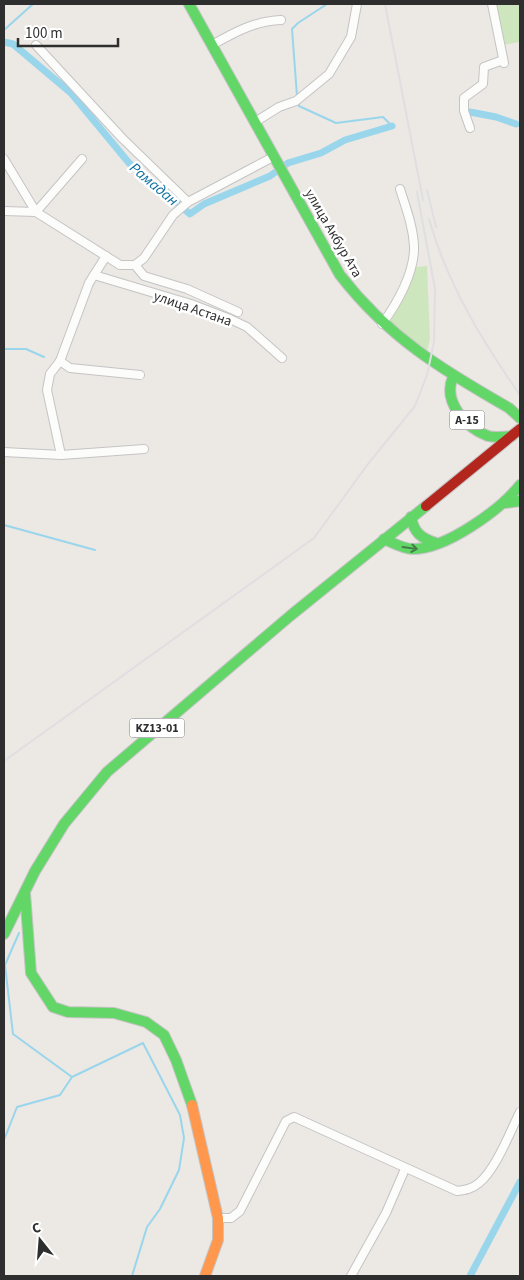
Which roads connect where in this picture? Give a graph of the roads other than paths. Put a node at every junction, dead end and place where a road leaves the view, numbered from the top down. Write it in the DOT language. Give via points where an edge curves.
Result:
graph roads {
  1 [pos="189,4"];
  2 [pos="357,4"];
  3 [pos="492,4"];
  4 [pos="281,20"];
  5 [pos="36,45"];
  6 [pos="212,45"];
  7 [pos="255,122"];
  8 [pos="470,128"];
  9 [pos="274,157"];
  10 [pos="82,159"];
  11 [pos="4,160"];
  12 [pos="400,189"];
  13 [pos="188,202"];
  14 [pos="4,211"];
  15 [pos="36,212"];
  16 [pos="106,256"];
  17 [pos="135,265"];
  18 [pos="94,275"];
  19 [pos="238,312"];
  20 [pos="382,324"];
  21 [pos="282,358"];
  22 [pos="60,361"];
  23 [pos="140,375"];
  24 [pos="453,377"];
  25 [pos="520,418"];
  26 [pos="515,433"];
  27 [pos="144,449"];
  28 [pos="4,452"];
  29 [pos="60,455"];
  30 [pos="520,485"];
  31 [pos="520,501"];
  32 [pos="504,502"];
  33 [pos="411,517"];
  34 [pos="384,539"];
  35 [pos="436,543"];
  36 [pos="25,891"];
  37 [pos="7,915"];
  38 [pos="4,934"];
  39 [pos="520,1112"];
  40 [pos="405,1169"];
  41 [pos="218,1218"];
  42 [pos="205,1276"];
  43 [pos="351,1276"];
  1 -- 6 [label="main road, улица Акбур Ата"];
  2 -- 7 [label="street" via="351,37 329,74 296,101"];
  3 -- 8 [label="street" via="504,62 484,67 483,84 464,98"];
  4 -- 6 [label="street" via="244,27"];
  5 -- 13 [label="street" via="122,138"];
  6 -- 7 [label="main road, улица Акбур Ата"];
  7 -- 9 [label="main road, улица Акбур Ата"];
  9 -- 13 [label="street"];
  9 -- 20 [label="main road, улица Акбур Ата" via="340,275"];
  10 -- 15 [label="street"];
  11 -- 15 [label="street"];
  12 -- 20 [label="street" via="414,248 409,271 392,310"];
  13 -- 17 [label="street" via="173,215 144,258"];
  14 -- 15 [label="street"];
  15 -- 16 [label="street, улица Астана"];
  16 -- 17 [label="street, улица Астана" via="120,265"];
  16 -- 18 [label="street"];
  17 -- 19 [label="street, улица Астана" via="144,276 187,289"];
  18 -- 21 [label="street, улица Астана" via="230,318 247,327"];
  18 -- 22 [label="street"];
  20 -- 24 [label="main road, улица Акбур Ата" via="430,363"];
  22 -- 23 [label="street" via="70,368"];
  22 -- 29 [label="street" via="50,374 47,390"];
  24 -- 25 [label="main road, улица Акбур Ата" via="509,408"];
  24 -- 26 [label="main road, A-15" via="448,383 448,390 461,414 484,434 497,437"];
  26 -- 33 [label="main road, KZ13-01"];
  27 -- 29 [label="street"];
  28 -- 29 [label="street"];
  30 -- 32 [label="main road"];
  31 -- 32 [label="main road"];
  32 -- 35 [label="main road" via="473,524"];
  33 -- 34 [label="main road, KZ13-01"];
  33 -- 35 [label="main road" via="412,529 417,536"];
  34 -- 35 [label="main road, one-way" via="413,549"];
  34 -- 36 [label="main road, KZ13-01" via="108,772 64,824"];
  36 -- 37 [label="main road, KZ13-01"];
  36 -- 41 [label="main road" via="30,973 53,1007 68,1012 114,1013 146,1022 164,1035 189,1093"];
  37 -- 38 [label="main road, KZ13-01"];
  39 -- 40 [label="street" via="488,1173 468,1190 457,1191"];
  40 -- 41 [label="street" via="294,1117 286,1121 240,1211 231,1218"];
  40 -- 43 [label="street" via="386,1213"];
  41 -- 42 [label="main road" via="218,1240"];
}
